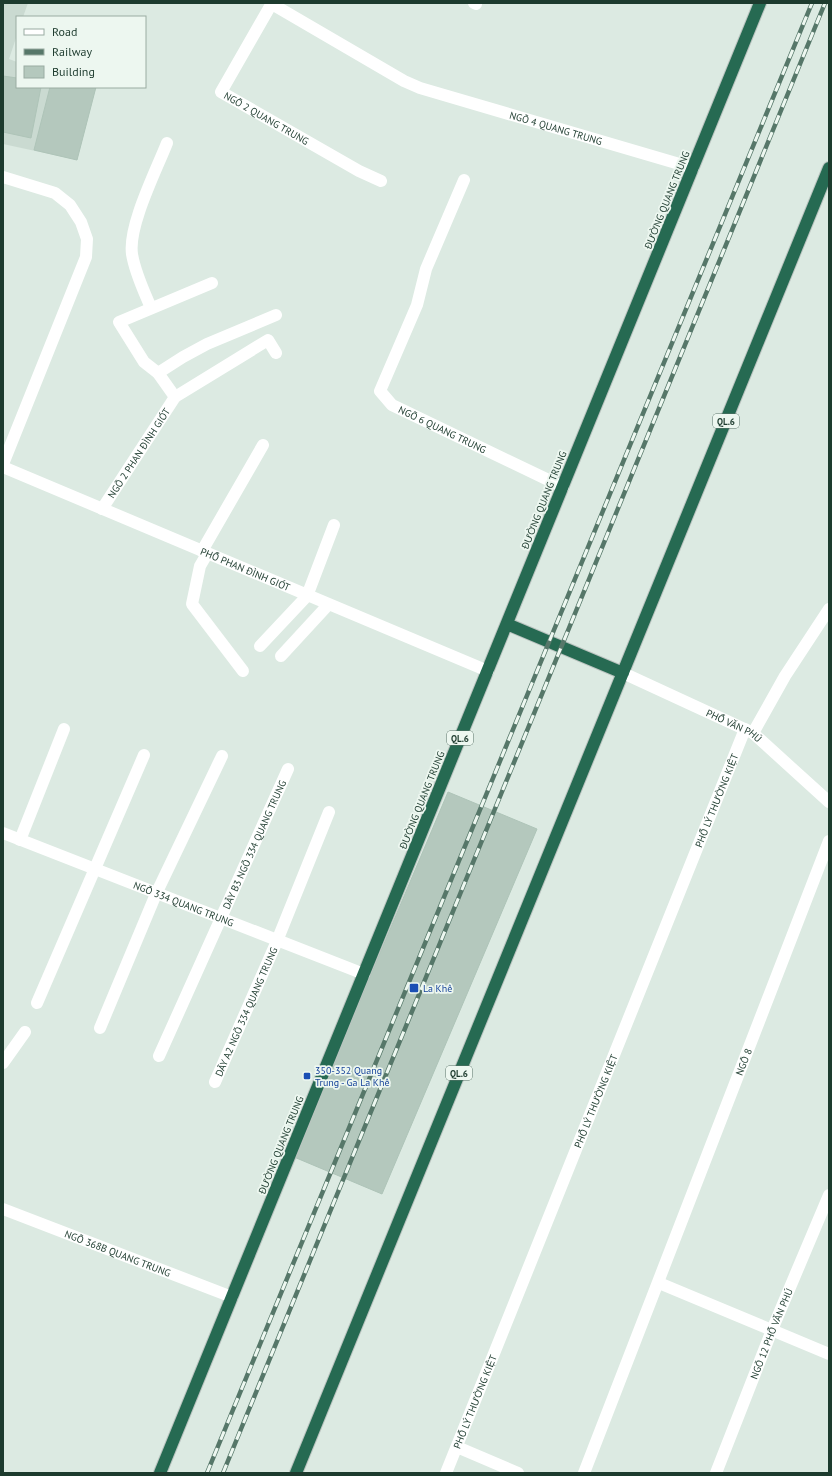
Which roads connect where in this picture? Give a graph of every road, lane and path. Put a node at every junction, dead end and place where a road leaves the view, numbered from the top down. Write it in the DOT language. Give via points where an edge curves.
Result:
graph roads {
  1 [pos="272,3"];
  2 [pos="760,3"];
  3 [pos="167,143"];
  4 [pos="693,168"];
  5 [pos="829,168"];
  6 [pos="3,177"];
  7 [pos="464,180"];
  8 [pos="381,181"];
  9 [pos="212,283"];
  10 [pos="151,308"];
  11 [pos="276,315"];
  12 [pos="276,353"];
  13 [pos="158,373"];
  14 [pos="175,397"];
  15 [pos="263,445"];
  16 [pos="3,466"];
  17 [pos="563,487"];
  18 [pos="102,509"];
  19 [pos="334,525"];
  20 [pos="204,553"];
  21 [pos="307,596"];
  22 [pos="328,605"];
  23 [pos="829,609"];
  24 [pos="507,624"];
  25 [pos="260,646"];
  26 [pos="281,656"];
  27 [pos="243,671"];
  28 [pos="488,671"];
  29 [pos="623,673"];
  30 [pos="64,729"];
  31 [pos="749,731"];
  32 [pos="144,755"];
  33 [pos="222,756"];
  34 [pos="288,769"];
  35 [pos="829,802"];
  36 [pos="329,812"];
  37 [pos="3,833"];
  38 [pos="20,840"];
  39 [pos="829,841"];
  40 [pos="94,869"];
  41 [pos="156,894"];
  42 [pos="220,919"];
  43 [pos="278,941"];
  44 [pos="364,974"];
  45 [pos="37,1003"];
  46 [pos="100,1028"];
  47 [pos="25,1032"];
  48 [pos="159,1056"];
  49 [pos="3,1063"];
  50 [pos="215,1082"];
  51 [pos="829,1195"];
  52 [pos="3,1209"];
  53 [pos="659,1283"];
  54 [pos="232,1297"];
  55 [pos="772,1330"];
  56 [pos="829,1354"];
  57 [pos="457,1447"];
  58 [pos="160,1473"];
  59 [pos="296,1473"];
  60 [pos="446,1473"];
  61 [pos="518,1473"];
  62 [pos="584,1473"];
  63 [pos="716,1473"];
  1 -- 4 [label="street, NGÕ 4 QUANG TRUNG" via="420,88"];
  1 -- 8 [label="street, NGÕ 2 QUANG TRUNG" via="221,92"];
  2 -- 4 [label="highway, ĐƯỜNG QUANG TRUNG / QL.6"];
  3 -- 10 [label="street" via="140,208 133,232 132,253 138,277"];
  4 -- 17 [label="highway, ĐƯỜNG QUANG TRUNG / QL.6"];
  5 -- 29 [label="highway, QL.6"];
  6 -- 16 [label="street" via="55,193 70,205 82,222 87,239 86,257"];
  7 -- 17 [label="street, NGÕ 6 QUANG TRUNG" via="426,269 417,305 380,391 392,405"];
  9 -- 10 [label="street, NGÕ 2 PHAN ĐÌNH GIÓT"];
  10 -- 13 [label="street, NGÕ 2 PHAN ĐÌNH GIÓT" via="119,322 144,362"];
  11 -- 13 [label="street" via="207,344"];
  12 -- 14 [label="street, NGÕ 2 PHAN ĐÌNH GIÓT" via="268,340"];
  13 -- 14 [label="street, NGÕ 2 PHAN ĐÌNH GIÓT"];
  14 -- 18 [label="street, NGÕ 2 PHAN ĐÌNH GIÓT"];
  15 -- 20 [label="street"];
  16 -- 18 [label="street, PHỐ PHAN ĐÌNH GIÓT"];
  17 -- 24 [label="highway, ĐƯỜNG QUANG TRUNG / QL.6"];
  18 -- 20 [label="street, PHỐ PHAN ĐÌNH GIÓT"];
  19 -- 21 [label="street"];
  20 -- 21 [label="street, PHỐ PHAN ĐÌNH GIÓT"];
  20 -- 27 [label="street" via="192,604"];
  21 -- 22 [label="street, PHỐ PHAN ĐÌNH GIÓT"];
  21 -- 25 [label="street"];
  22 -- 26 [label="street"];
  22 -- 28 [label="street, PHỐ PHAN ĐÌNH GIÓT"];
  23 -- 31 [label="street, PHỐ LÝ THƯỜNG KIỆT"];
  24 -- 28 [label="highway, ĐƯỜNG QUANG TRUNG / QL.6"];
  24 -- 29 [label="highway"];
  28 -- 44 [label="highway, ĐƯỜNG QUANG TRUNG / QL.6"];
  29 -- 31 [label="street, PHỐ VĂN PHÚ"];
  29 -- 59 [label="highway, QL.6"];
  30 -- 38 [label="street"];
  31 -- 35 [label="street, PHỐ VĂN PHÚ"];
  31 -- 57 [label="street, PHỐ LÝ THƯỜNG KIỆT"];
  32 -- 40 [label="street"];
  33 -- 41 [label="street"];
  34 -- 42 [label="street, DÃY B3 NGÕ 334 QUANG TRUNG"];
  36 -- 43 [label="street, DÃY A2 NGÕ 334 QUANG TRUNG"];
  37 -- 38 [label="street, NGÕ 334 QUANG TRUNG"];
  38 -- 40 [label="street, NGÕ 334 QUANG TRUNG"];
  39 -- 53 [label="street, NGÕ 8"];
  40 -- 41 [label="street, NGÕ 334 QUANG TRUNG"];
  40 -- 45 [label="street"];
  41 -- 42 [label="street, NGÕ 334 QUANG TRUNG"];
  41 -- 46 [label="street"];
  42 -- 43 [label="street, NGÕ 334 QUANG TRUNG"];
  42 -- 48 [label="street, DÃY B3 NGÕ 334 QUANG TRUNG"];
  43 -- 44 [label="street, NGÕ 334 QUANG TRUNG"];
  43 -- 50 [label="street, DÃY A2 NGÕ 334 QUANG TRUNG"];
  44 -- 54 [label="highway, ĐƯỜNG QUANG TRUNG / QL.6"];
  47 -- 49 [label="street"];
  51 -- 55 [label="street, NGÕ 12 PHỐ VĂN PHÚ"];
  52 -- 54 [label="street, NGÕ 368B QUANG TRUNG"];
  53 -- 55 [label="street"];
  53 -- 62 [label="street, NGÕ 8"];
  54 -- 58 [label="highway, ĐƯỜNG QUANG TRUNG / QL.6"];
  55 -- 56 [label="street"];
  55 -- 63 [label="street, NGÕ 12 PHỐ VĂN PHÚ"];
  57 -- 60 [label="street, PHỐ LÝ THƯỜNG KIỆT"];
  57 -- 61 [label="street"];
}
